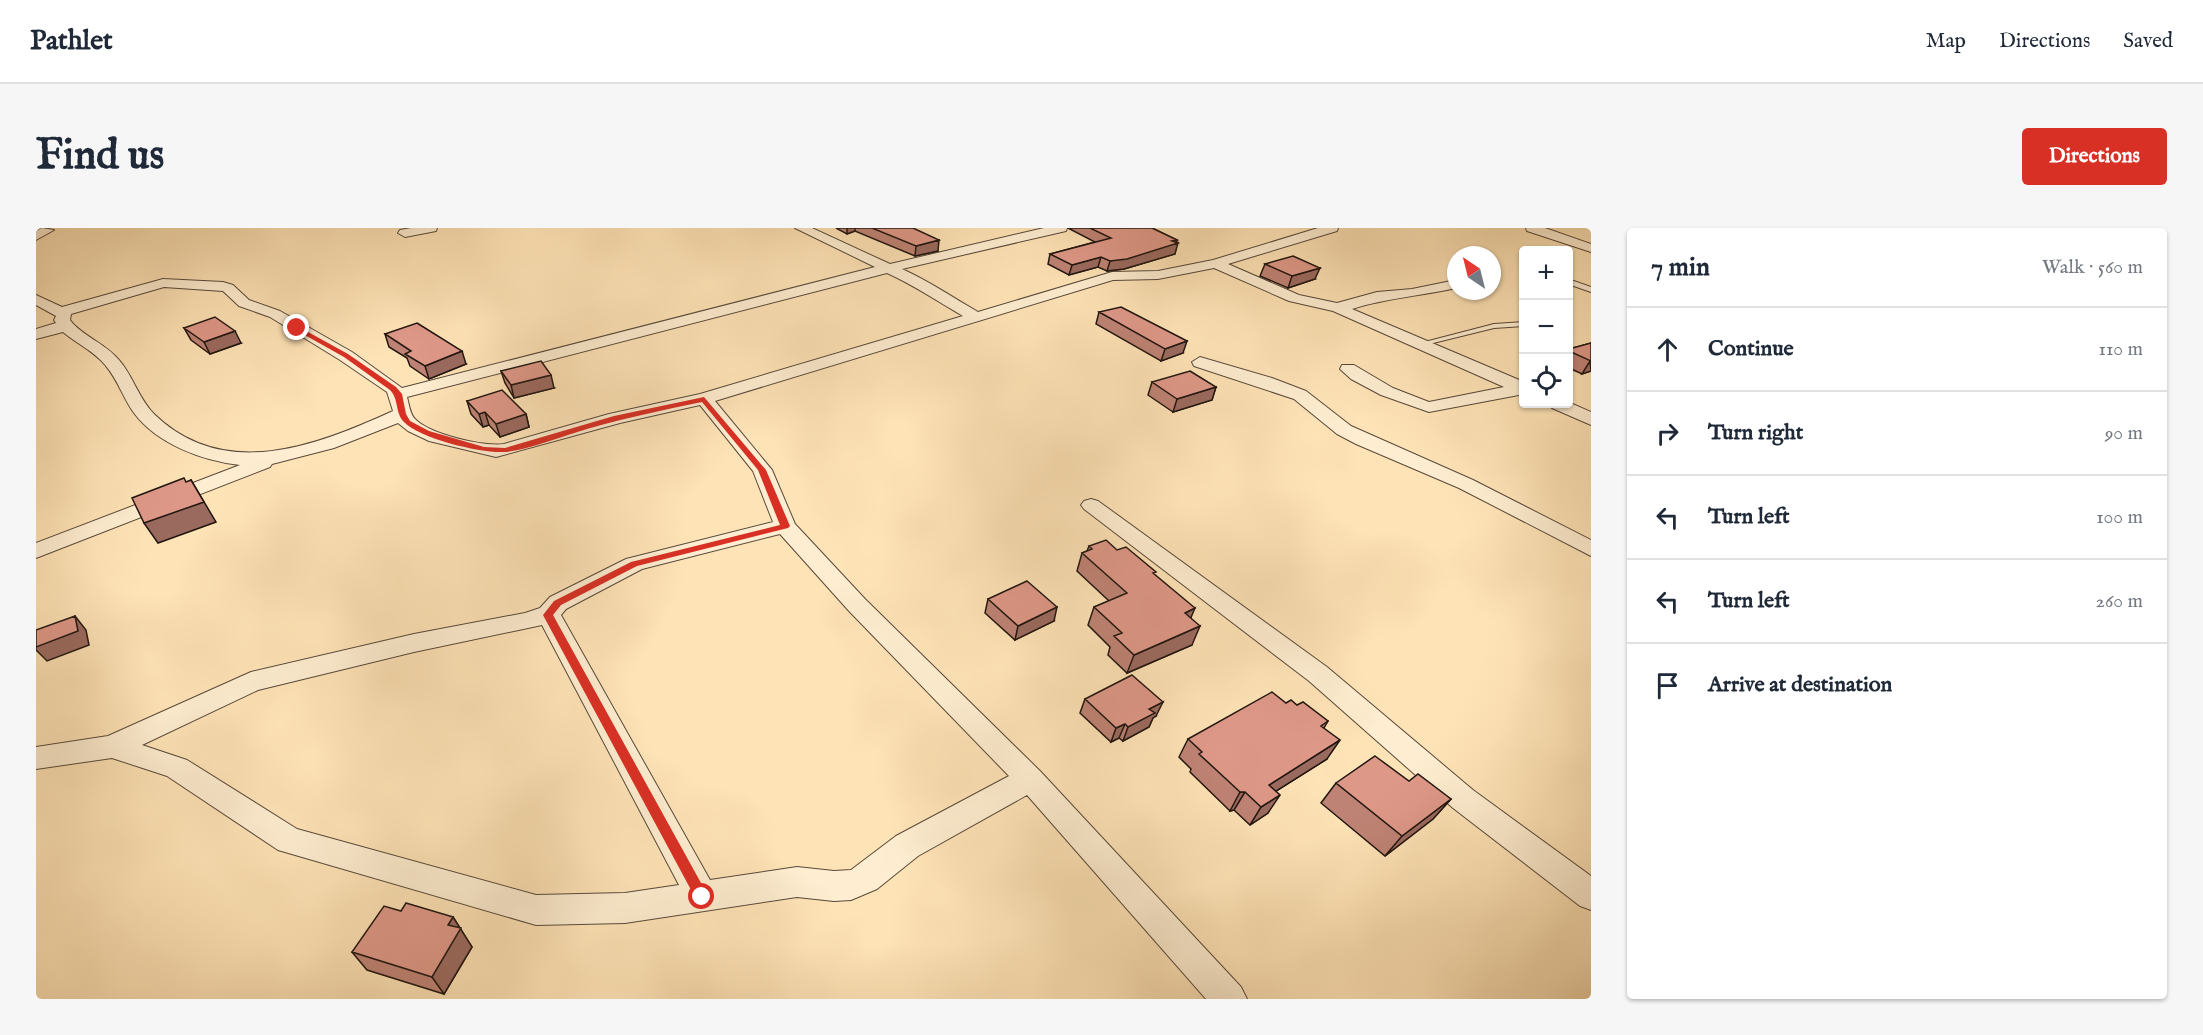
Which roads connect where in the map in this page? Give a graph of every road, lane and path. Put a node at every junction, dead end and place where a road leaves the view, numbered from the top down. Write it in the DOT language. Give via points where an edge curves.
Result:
graph roads {
  1 [pos="43,228"];
  2 [pos="431,228"];
  3 [pos="801,228"];
  4 [pos="1061,228"];
  5 [pos="1332,228"];
  6 [pos="1532,228"];
  7 [pos="1568,228"];
  8 [pos="405,232"];
  9 [pos="993,232"];
  10 [pos="1550,234"];
  11 [pos="36,236"];
  12 [pos="1013,240"];
  13 [pos="1591,248"];
  14 [pos="1215,264"];
  15 [pos="889,268"];
  16 [pos="1573,283"];
  17 [pos="1447,286"];
  18 [pos="1591,290"];
  19 [pos="36,299"];
  20 [pos="1338,308"];
  21 [pos="976,316"];
  22 [pos="63,319"];
  23 [pos="1519,324"];
  24 [pos="36,334"];
  25 [pos="1421,344"];
  26 [pos="1200,362"];
  27 [pos="1347,369"];
  28 [pos="1519,387"];
  29 [pos="1519,390"];
  30 [pos="398,394"];
  31 [pos="704,399"];
  32 [pos="1567,408"];
  33 [pos="402,414"];
  34 [pos="1591,419"];
  35 [pos="279,456"];
  36 [pos="1091,505"];
  37 [pos="785,526"];
  38 [pos="1591,549"];
  39 [pos="36,551"];
  40 [pos="548,615"];
  41 [pos="112,747"];
  42 [pos="36,758"];
  43 [pos="1030,779"];
  44 [pos="1591,895"];
  45 [pos="702,897"];
  46 [pos="1230,999"];
  1 -- 11 [label="street" via="48,231"];
  2 -- 8 [label="street"];
  3 -- 15 [label="street"];
  4 -- 12 [label="street"];
  5 -- 14 [label="street"];
  6 -- 10 [label="street"];
  7 -- 10 [label="street"];
  9 -- 12 [label="street"];
  10 -- 13 [label="street"];
  12 -- 15 [label="street"];
  14 -- 20 [label="street" via="1294,298"];
  14 -- 21 [label="street" via="1158,275 1112,276"];
  15 -- 21 [label="street"];
  15 -- 30 [label="street"];
  16 -- 18 [label="lane"];
  17 -- 20 [label="street" via="1377,296"];
  19 -- 22 [label="street"];
  20 -- 25 [label="street"];
  21 -- 31 [label="street"];
  22 -- 24 [label="street"];
  22 -- 30 [label="street" via="163,283 223,286 244,303 275,314 346,356"];
  22 -- 35 [label="street" via="114,364 148,419 189,445 241,459"];
  23 -- 25 [label="lane" via="1494,326"];
  25 -- 28 [label="street"];
  26 -- 38 [label="street" via="1300,395 1344,430 1466,484"];
  27 -- 29 [label="street" via="1370,384 1429,407"];
  30 -- 33 [label="street"];
  31 -- 33 [label="street" via="496,451 427,433"];
  31 -- 37 [label="street" via="762,470"];
  32 -- 34 [label="street"];
  33 -- 35 [label="street"];
  35 -- 39 [label="street"];
  36 -- 44 [label="street" via="1318,674 1463,799"];
  37 -- 40 [label="street" via="634,564 558,603"];
  37 -- 43 [label="street" via="857,605"];
  40 -- 41 [label="street" via="252,682"];
  40 -- 45 [label="street"];
  41 -- 42 [label="street"];
  41 -- 45 [label="street" via="177,768 289,840 536,910 625,908"];
  43 -- 45 [label="street" via="907,846 866,879 851,885 797,882"];
  43 -- 46 [label="street"];
}
